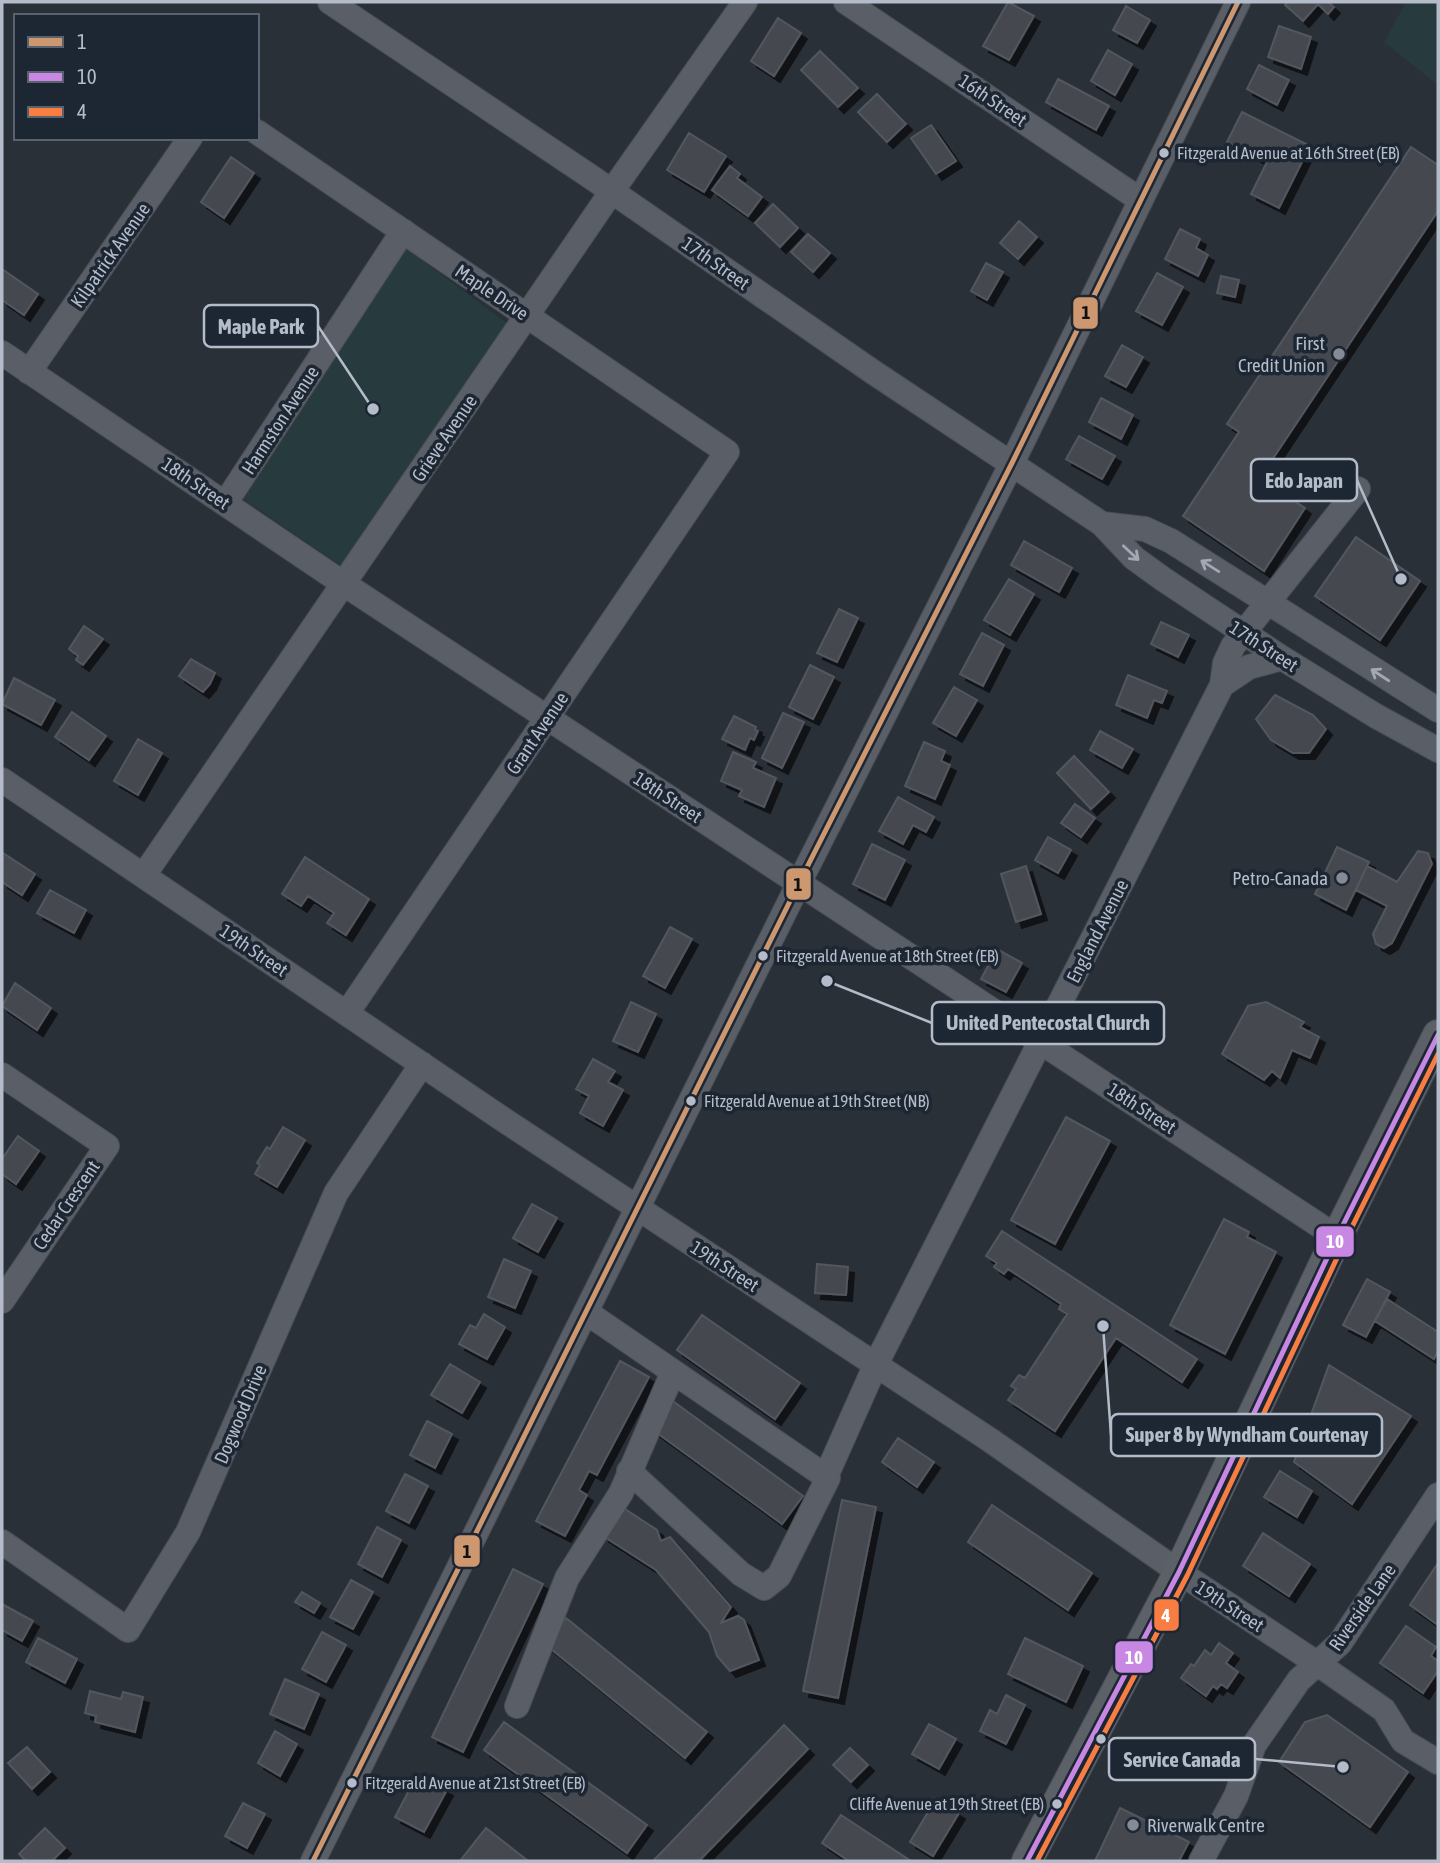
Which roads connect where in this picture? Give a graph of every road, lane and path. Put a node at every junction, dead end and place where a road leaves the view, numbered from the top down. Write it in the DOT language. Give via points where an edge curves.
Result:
graph roads {
  1 [pos="330,2"];
  2 [pos="745,2"];
  3 [pos="846,2"];
  4 [pos="1237,2"];
  5 [pos="259,133"];
  6 [pos="189,140"];
  7 [pos="612,191"];
  8 [pos="1139,199"];
  9 [pos="403,231"];
  10 [pos="527,316"];
  11 [pos="2,353"];
  12 [pos="29,372"];
  13 [pos="727,452"];
  14 [pos="1012,463"];
  15 [pos="1357,489"];
  16 [pos="226,502"];
  17 [pos="1102,524"];
  18 [pos="344,584"];
  19 [pos="1268,602"];
  20 [pos="1243,632"];
  21 [pos="1282,658"];
  22 [pos="1222,685"];
  23 [pos="1438,710"];
  24 [pos="548,717"];
  25 [pos="1438,750"];
  26 [pos="2,780"];
  27 [pos="144,875"];
  28 [pos="799,883"];
  29 [pos="347,1013"];
  30 [pos="1438,1035"];
  31 [pos="1041,1042"];
  32 [pos="422,1064"];
  33 [pos="2,1075"];
  34 [pos="638,1208"];
  35 [pos="1337,1237"];
  36 [pos="2,1301"];
  37 [pos="586,1312"];
  38 [pos="876,1364"];
  39 [pos="673,1372"];
  40 [pos="629,1471"];
  41 [pos="828,1478"];
  42 [pos="1438,1495"];
  43 [pos="2,1542"];
  44 [pos="1179,1572"];
  45 [pos="1318,1664"];
  46 [pos="517,1706"];
  47 [pos="1438,1762"];
  48 [pos="313,1861"];
  49 [pos="1027,1861"];
  50 [pos="1201,1861"];
  1 -- 7 [label="street, 17th Street"];
  2 -- 7 [label="street, Grieve Avenue"];
  3 -- 8 [label="street, 16th Street"];
  4 -- 8 [label="street"];
  5 -- 9 [label="street, Maple Drive"];
  6 -- 12 [label="street, Kilpatrick Avenue"];
  7 -- 10 [label="street, Grieve Avenue"];
  7 -- 14 [label="street, 17th Street"];
  8 -- 14 [label="street"];
  9 -- 10 [label="street, Maple Drive"];
  9 -- 16 [label="street, Harmston Avenue"];
  10 -- 13 [label="street, Maple Drive"];
  10 -- 18 [label="street, Grieve Avenue"];
  11 -- 12 [label="street, 18th Street"];
  12 -- 16 [label="street, 18th Street"];
  13 -- 24 [label="street, Grant Avenue"];
  14 -- 17 [label="street, 17th Street"];
  14 -- 28 [label="street"];
  15 -- 19 [label="street, England Avenue"];
  16 -- 18 [label="street, 18th Street"];
  19 -- 17 [label="street, 17th Street, one-way" via="1171,541 1145,529"];
  17 -- 20 [label="street, 17th Street, one-way" via="1135,558"];
  18 -- 24 [label="street, 18th Street"];
  18 -- 27 [label="street, Grieve Avenue"];
  19 -- 20 [label="street, England Avenue"];
  23 -- 19 [label="street, 17th Street, one-way"];
  20 -- 21 [label="street, 17th Street"];
  20 -- 22 [label="street, England Avenue" via="1225,663"];
  21 -- 22 [label="street" via="1249,667"];
  21 -- 25 [label="street, 17th Street"];
  22 -- 31 [label="street, England Avenue"];
  24 -- 28 [label="street, 18th Street"];
  24 -- 29 [label="street, Grant Avenue"];
  26 -- 27 [label="street, 19th Street"];
  27 -- 29 [label="street, 19th Street"];
  28 -- 31 [label="street, 18th Street"];
  28 -- 34 [label="street"];
  29 -- 32 [label="street, 19th Street"];
  30 -- 35 [label="main road"];
  31 -- 35 [label="street, 18th Street"];
  31 -- 38 [label="street, England Avenue"];
  32 -- 34 [label="street, 19th Street"];
  32 -- 43 [label="street, Dogwood Drive" via="335,1193 188,1532 128,1630"];
  33 -- 36 [label="street, Cedar Crescent" via="107,1146"];
  34 -- 37 [label="street"];
  34 -- 38 [label="street, 19th Street"];
  35 -- 44 [label="main road"];
  37 -- 39 [label="street"];
  37 -- 48 [label="street"];
  38 -- 41 [label="street, England Avenue"];
  38 -- 44 [label="street, 19th Street"];
  39 -- 40 [label="street"];
  39 -- 41 [label="street"];
  40 -- 41 [label="street, England Avenue" via="741,1574 764,1588 779,1576"];
  40 -- 46 [label="street" via="621,1493 567,1578"];
  42 -- 45 [label="street, Riverside Lane" via="1340,1643"];
  44 -- 45 [label="street, 19th Street"];
  44 -- 49 [label="main road"];
  45 -- 47 [label="street, 19th Street" via="1384,1710 1403,1741"];
  45 -- 50 [label="street, Riverside Lane" via="1299,1680 1254,1745 1236,1796"];
}
